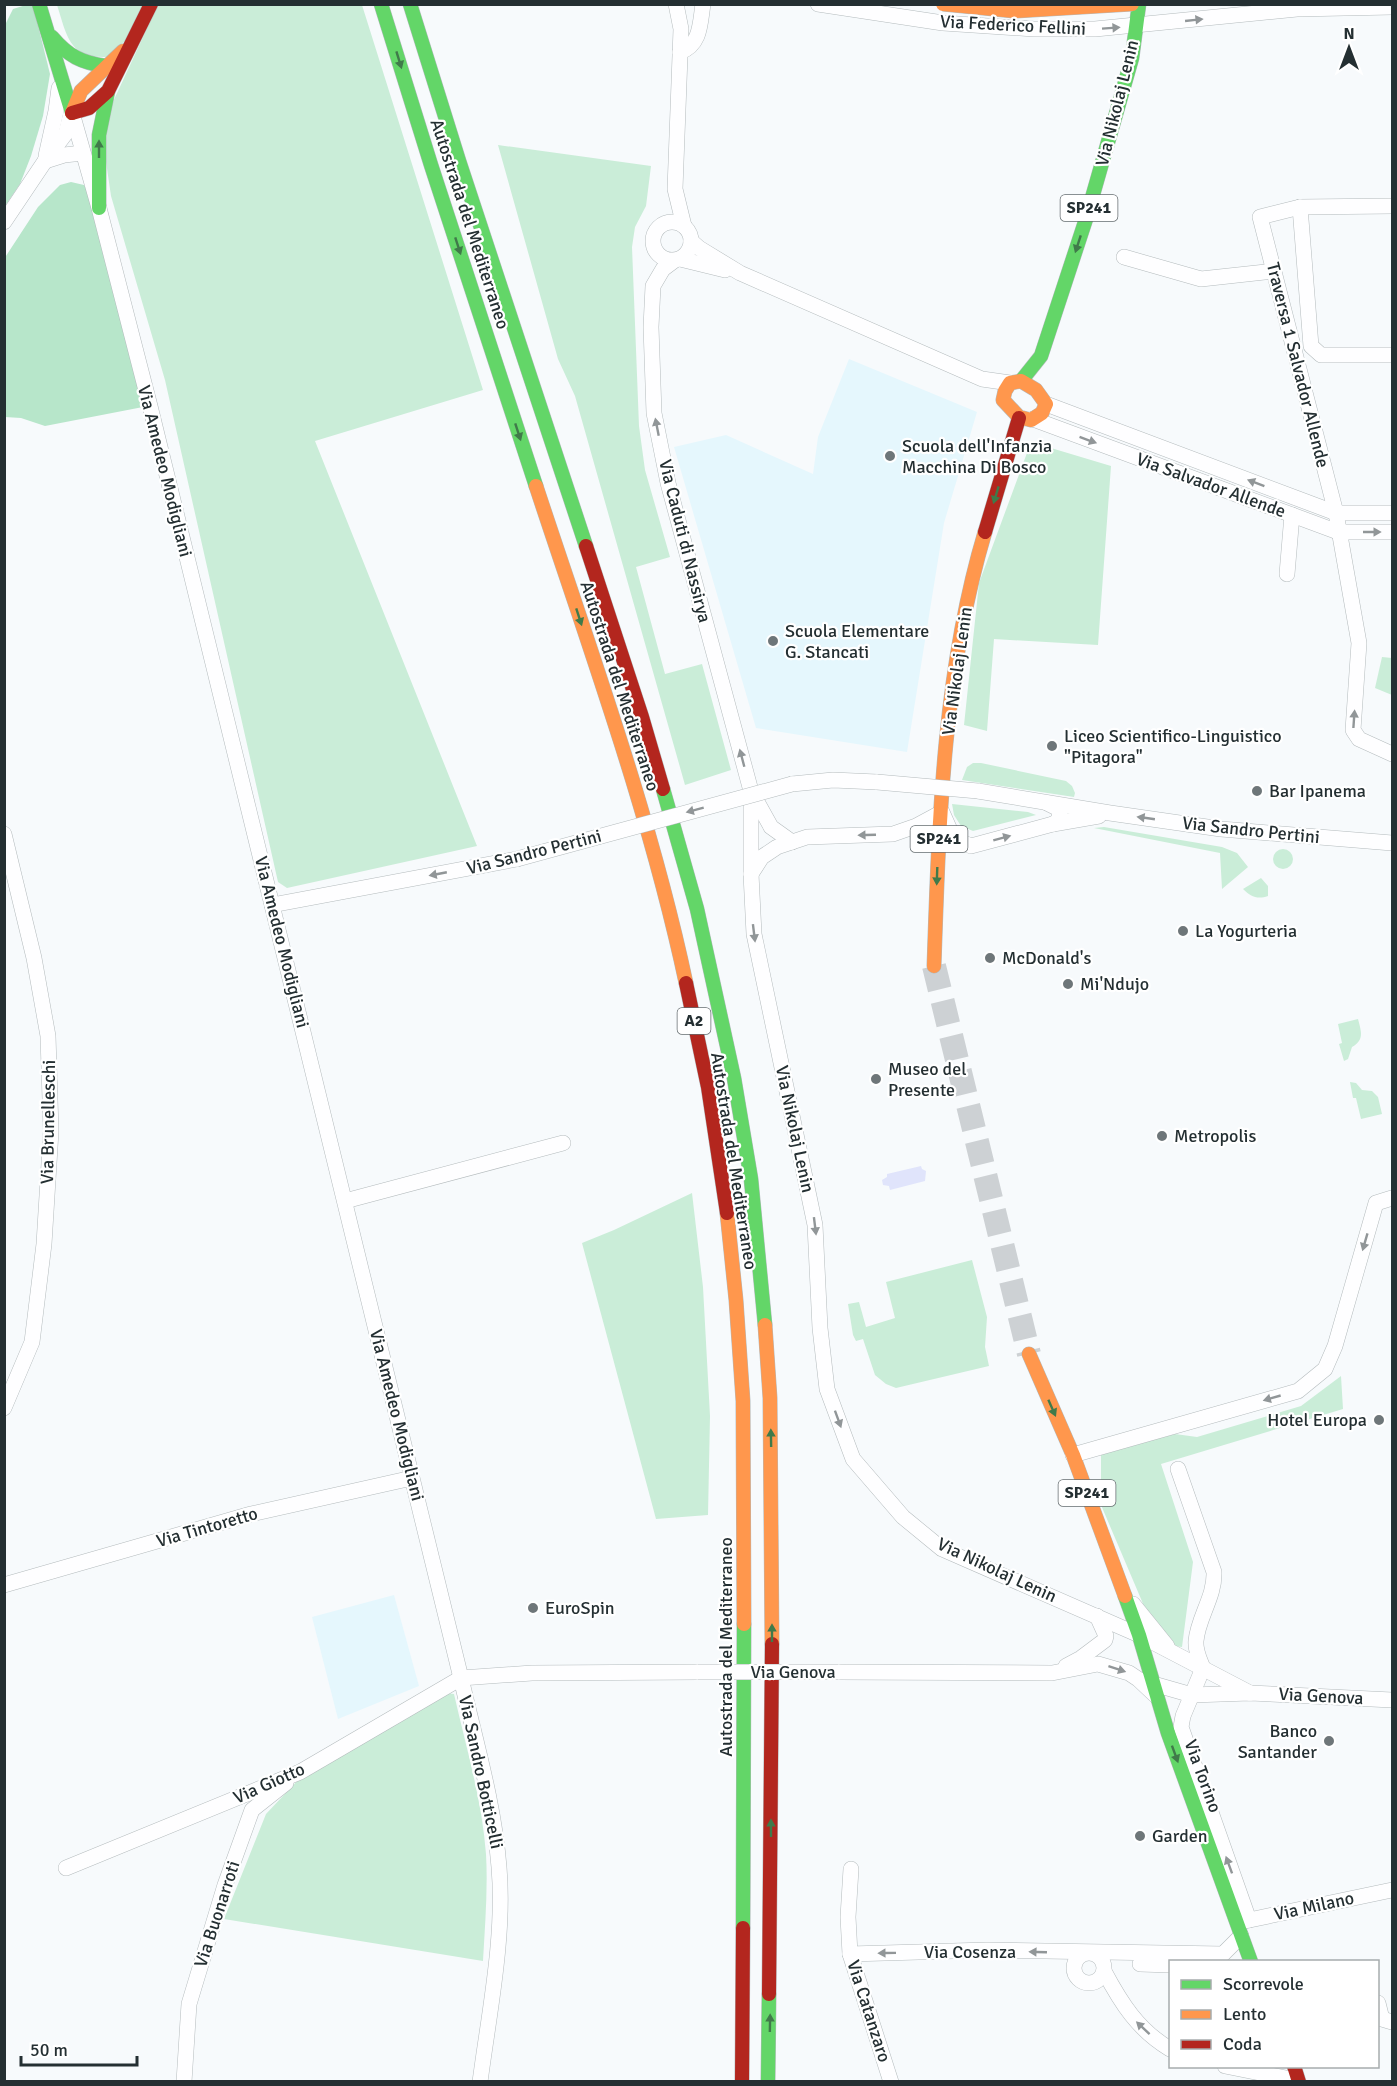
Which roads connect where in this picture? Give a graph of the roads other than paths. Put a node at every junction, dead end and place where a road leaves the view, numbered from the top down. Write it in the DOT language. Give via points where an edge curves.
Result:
graph roads {
  1 [pos="39,4"];
  2 [pos="151,4"];
  3 [pos="381,4"];
  4 [pos="410,4"];
  5 [pos="676,4"];
  6 [pos="703,4"];
  7 [pos="818,4"];
  8 [pos="943,4"];
  9 [pos="1009,4"];
  10 [pos="1132,4"];
  11 [pos="1139,4"];
  12 [pos="1392,7"];
  13 [pos="990,25"];
  14 [pos="1136,26"];
  15 [pos="48,33"];
  16 [pos="133,42"];
  17 [pos="680,52"];
  18 [pos="106,66"];
  19 [pos="60,75"];
  20 [pos="108,91"];
  21 [pos="72,113"];
  22 [pos="83,153"];
  23 [pos="45,162"];
  24 [pos="675,189"];
  25 [pos="1392,206"];
  26 [pos="1300,207"];
  27 [pos="99,208"];
  28 [pos="4,222"];
  29 [pos="661,226"];
  30 [pos="684,226"];
  31 [pos="691,241"];
  32 [pos="654,248"];
  33 [pos="1124,258"];
  34 [pos="677,259"];
  35 [pos="1274,271"];
  36 [pos="740,273"];
  37 [pos="653,286"];
  38 [pos="1392,354"];
  39 [pos="982,379"];
  40 [pos="1015,382"];
  41 [pos="1003,400"];
  42 [pos="1047,404"];
  43 [pos="1026,419"];
  44 [pos="1336,513"];
  45 [pos="1392,513"];
  46 [pos="1292,515"];
  47 [pos="1338,532"];
  48 [pos="1392,532"];
  49 [pos="1287,573"];
  50 [pos="1392,754"];
  51 [pos="751,791"];
  52 [pos="1044,802"];
  53 [pos="942,812"];
  54 [pos="1110,813"];
  55 [pos="1053,824"];
  56 [pos="4,834"];
  57 [pos="792,842"];
  58 [pos="1392,843"];
  59 [pos="751,874"];
  60 [pos="273,905"];
  61 [pos="934,966"];
  62 [pos="563,1143"];
  63 [pos="1392,1198"];
  64 [pos="345,1201"];
  65 [pos="1029,1354"];
  66 [pos="4,1408"];
  67 [pos="1073,1455"];
  68 [pos="1178,1469"];
  69 [pos="412,1478"];
  70 [pos="4,1584"];
  71 [pos="1121,1587"];
  72 [pos="1097,1616"];
  73 [pos="1139,1635"];
  74 [pos="1173,1653"];
  75 [pos="1203,1668"];
  76 [pos="1052,1672"];
  77 [pos="461,1678"];
  78 [pos="1155,1691"];
  79 [pos="1250,1693"];
  80 [pos="1192,1695"];
  81 [pos="1392,1700"];
  82 [pos="300,1772"];
  83 [pos="66,1868"];
  84 [pos="851,1869"];
  85 [pos="1392,1890"];
  86 [pos="1242,1926"];
  87 [pos="1089,1953"];
  88 [pos="850,1954"];
  89 [pos="1250,1960"];
  90 [pos="1169,1965"];
  91 [pos="1104,1968"];
  92 [pos="1379,2009"];
  93 [pos="1392,2022"];
  94 [pos="1169,2048"];
  95 [pos="1232,2068"];
  96 [pos="184,2082"];
  97 [pos="480,2082"];
  98 [pos="742,2082"];
  99 [pos="768,2082"];
  100 [pos="891,2082"];
  101 [pos="1298,2082"];
  1 -- 15 [label="main road"];
  2 -- 16 [label="main road"];
  3 -- 98 [label="main road, Autostrada del Mediterraneo / A2, one-way" via="668,902 708,1088 724,1184 743,1401"];
  99 -- 4 [label="main road, Autostrada del Mediterraneo / A2, one-way" via="770,1398 751,1179 734,1078 697,909 642,717"];
  5 -- 17 [label="street"];
  6 -- 17 [label="street" via="695,42"];
  7 -- 13 [label="street, Via Federico Fellini" via="943,23"];
  8 -- 10 [label="main road, bridge" via="1036,12"];
  9 -- 13 [label="street"];
  11 -- 14 [label="main road, SP241"];
  14 -- 12 [label="street, Via Federico Fellini, one-way" via="1297,9"];
  13 -- 14 [label="street, Via Federico Fellini, one-way" via="1034,29"];
  14 -- 40 [label="main road, Via Nikolaj Lenin / SP241, one-way" via="1132,58 1086,219 1041,356"];
  15 -- 18 [label="main road" via="67,56"];
  15 -- 19 [label="main road"];
  16 -- 18 [label="main road"];
  16 -- 20 [label="main road"];
  17 -- 24 [label="street"];
  18 -- 21 [label="main road" via="81,91"];
  19 -- 21 [label="main road"];
  19 -- 23 [label="street"];
  20 -- 21 [label="main road" via="89,108"];
  27 -- 20 [label="main road, one-way" via="99,135"];
  21 -- 22 [label="street, Via Amedeo Modigliani"];
  21 -- 23 [label="street"];
  22 -- 23 [label="street"];
  22 -- 27 [label="street, Via Amedeo Modigliani"];
  23 -- 28 [label="street"];
  24 -- 29 [label="street"];
  24 -- 30 [label="street"];
  25 -- 26 [label="street"];
  26 -- 35 [label="street, Traversa 1 Salvador Allende" via="1260,217"];
  26 -- 38 [label="street" via="1311,346 1321,355"];
  27 -- 60 [label="street, Via Amedeo Modigliani"];
  29 -- 30 [label="street" via="673,222"];
  29 -- 32 [label="street" via="654,236"];
  30 -- 31 [label="street"];
  31 -- 34 [label="street" via="688,252"];
  31 -- 36 [label="street"];
  32 -- 34 [label="street" via="663,258"];
  32 -- 37 [label="street, Via Caduti di Nassirya"];
  33 -- 35 [label="street" via="1201,279"];
  34 -- 36 [label="street"];
  34 -- 37 [label="street" via="663,269"];
  35 -- 44 [label="street, Traversa 1 Salvador Allende"];
  36 -- 39 [label="street"];
  51 -- 37 [label="street, Via Caduti di Nassirya, one-way" via="668,483 654,412"];
  39 -- 40 [label="street"];
  39 -- 41 [label="street"];
  40 -- 41 [label="main road, Via Nikolaj Lenin" via="1005,391"];
  40 -- 42 [label="main road" via="1030,384"];
  41 -- 43 [label="main road"];
  42 -- 43 [label="main road, Via Nikolaj Lenin" via="1044,411"];
  44 -- 42 [label="street, Via Salvador Allende, one-way"];
  43 -- 46 [label="street, Via Salvador Allende, one-way"];
  43 -- 53 [label="main road, Via Nikolaj Lenin / SP241, one-way" via="971,578 949,713"];
  44 -- 45 [label="street, Via Salvador Allende"];
  44 -- 47 [label="street, Traversa 1 Salvador Allende"];
  46 -- 47 [label="street, Via Salvador Allende"];
  46 -- 49 [label="street"];
  47 -- 48 [label="street, Via Salvador Allende, one-way"];
  50 -- 47 [label="street, Traversa 1 Salvador Allende, one-way" via="1359,739 1353,730 1359,643"];
  51 -- 57 [label="street, Via Caduti di Nassirya" via="771,827"];
  51 -- 59 [label="street, Via Caduti di Nassirya"];
  52 -- 54 [label="street, Via Sandro Pertini"];
  52 -- 55 [label="street" via="1060,813"];
  52 -- 60 [label="street, Via Sandro Pertini, one-way, bridge" via="978,791 877,782 792,783 517,859"];
  53 -- 55 [label="street, Via Sandro Pertini, one-way" via="957,840 971,846"];
  53 -- 57 [label="street, one-way" via="893,834 807,837"];
  53 -- 61 [label="main road, Via Nikolaj Lenin / SP241, one-way"];
  54 -- 55 [label="street, Via Sandro Pertini"];
  58 -- 54 [label="street, Via Sandro Pertini, one-way" via="1221,829"];
  56 -- 66 [label="street, Via Brunelleschi" via="48,1036 51,1131 44,1244 32,1342"];
  57 -- 59 [label="street" via="762,857"];
  59 -- 72 [label="street, Via Nikolaj Lenin, one-way" via="754,934 815,1225 827,1389 853,1459 903,1517 942,1549"];
  60 -- 64 [label="street, Via Amedeo Modigliani"];
  62 -- 64 [label="street"];
  63 -- 67 [label="street, one-way" via="1376,1203 1325,1369 1298,1391"];
  64 -- 69 [label="street, Via Amedeo Modigliani"];
  65 -- 67 [label="main road, SP241, one-way"];
  67 -- 71 [label="main road, SP241"];
  68 -- 75 [label="street" via="1214,1572 1211,1597 1196,1641"];
  69 -- 70 [label="street, Via Tintoretto" via="251,1514"];
  69 -- 77 [label="street, Via Amedeo Modigliani"];
  71 -- 73 [label="main road, SP241"];
  71 -- 74 [label="street"];
  72 -- 73 [label="street, Via Nikolaj Lenin"];
  72 -- 76 [label="street, Via Genova" via="1105,1640 1081,1658"];
  73 -- 74 [label="street, Via Genova"];
  73 -- 78 [label="main road, Via Torino / SP241"];
  74 -- 75 [label="street, Via Genova"];
  75 -- 79 [label="street, Via Genova"];
  75 -- 80 [label="street"];
  76 -- 77 [label="street, Via Genova, bridge" via="532,1672"];
  76 -- 78 [label="street, Via Genova, one-way" via="1098,1664 1120,1669"];
  77 -- 82 [label="street, Via Giotto"];
  77 -- 97 [label="street, Via Sandro Botticelli" via="495,1829 500,1869 499,1945"];
  78 -- 80 [label="street, Via Genova"];
  78 -- 86 [label="main road, Via Torino / SP241, one-way"];
  79 -- 80 [label="street, Via Genova"];
  79 -- 81 [label="street, Via Genova"];
  86 -- 80 [label="street, one-way" via="1182,1732"];
  82 -- 83 [label="street, Via Giotto"];
  82 -- 96 [label="street, Via Buonarroti" via="252,1810 189,2004"];
  84 -- 88 [label="street, Via Catanzaro"];
  85 -- 86 [label="street, Via Milano"];
  86 -- 87 [label="street, Via Cosenza" via="1223,1954"];
  86 -- 89 [label="main road, Via Torino / SP241"];
  87 -- 88 [label="street, Via Cosenza, one-way" via="987,1950"];
  87 -- 91 [label="street" via="1099,1956"];
  87 -- 91 [label="street" via="1080,1956 1075,1964 1078,1978 1086,1983 1096,1982"];
  88 -- 100 [label="street, Via Catanzaro"];
  90 -- 91 [label="street" via="1107,1963"];
  94 -- 91 [label="street, one-way" via="1137,2023 1120,2002"];
  92 -- 93 [label="street" via="1382,2019"];
  95 -- 101 [label="street"];
}
